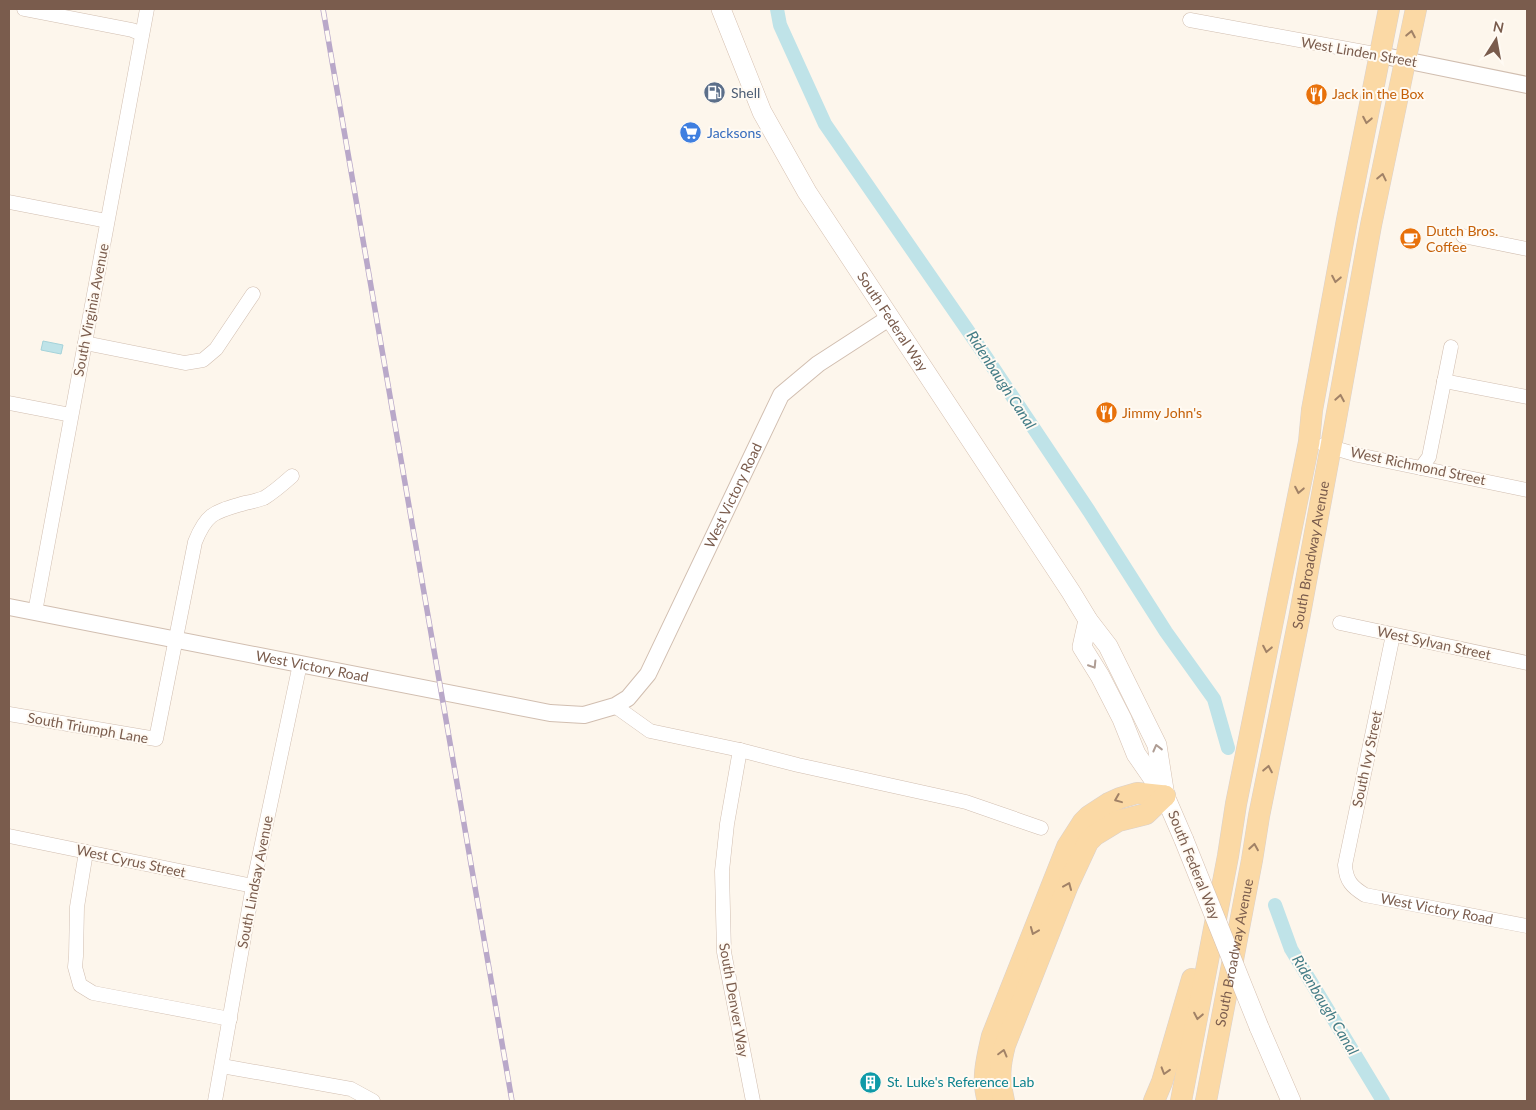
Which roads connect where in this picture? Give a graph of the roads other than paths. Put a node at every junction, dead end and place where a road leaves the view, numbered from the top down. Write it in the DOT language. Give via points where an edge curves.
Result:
graph roads {
  1 [pos="24,9"];
  2 [pos="147,9"];
  3 [pos="721,9"];
  4 [pos="1202,9"];
  5 [pos="1390,9"];
  6 [pos="1416,9"];
  7 [pos="142,34"];
  8 [pos="1380,55"];
  9 [pos="1406,60"];
  10 [pos="1527,85"];
  11 [pos="9,202"];
  12 [pos="108,221"];
  13 [pos="1463,236"];
  14 [pos="1527,249"];
  15 [pos="253,294"];
  16 [pos="890,318"];
  17 [pos="85,343"];
  18 [pos="1451,347"];
  19 [pos="1444,381"];
  20 [pos="1527,397"];
  21 [pos="9,403"];
  22 [pos="71,415"];
  23 [pos="1309,442"];
  24 [pos="1332,446"];
  25 [pos="1422,468"];
  26 [pos="292,476"];
  27 [pos="1527,490"];
  28 [pos="9,606"];
  29 [pos="35,612"];
  30 [pos="1340,624"];
  31 [pos="1393,635"];
  32 [pos="177,640"];
  33 [pos="1527,663"];
  34 [pos="300,664"];
  35 [pos="615,706"];
  36 [pos="9,714"];
  37 [pos="740,750"];
  38 [pos="1165,796"];
  39 [pos="1041,828"];
  40 [pos="9,836"];
  41 [pos="86,852"];
  42 [pos="1228,856"];
  43 [pos="1349,883"];
  44 [pos="253,886"];
  45 [pos="1527,926"];
  46 [pos="230,1019"];
  47 [pos="222,1066"];
  48 [pos="215,1101"];
  49 [pos="374,1101"];
  50 [pos="753,1101"];
  51 [pos="988,1101"];
  52 [pos="1004,1101"];
  53 [pos="1154,1101"];
  54 [pos="1181,1101"];
  55 [pos="1206,1101"];
  56 [pos="1291,1101"];
  1 -- 7 [label="street"];
  2 -- 7 [label="street, South Virginia Avenue"];
  3 -- 16 [label="main road, South Federal Way" via="762,112 807,192"];
  4 -- 8 [label="street, West Linden Street" via="1197,22"];
  5 -- 8 [label="main road, South Broadway Avenue"];
  9 -- 6 [label="main road, South Broadway Avenue, one-way"];
  7 -- 12 [label="street, South Virginia Avenue"];
  8 -- 9 [label="street, West Linden Street"];
  8 -- 23 [label="main road, South Broadway Avenue, one-way" via="1312,410"];
  9 -- 10 [label="street, West Linden Street"];
  24 -- 9 [label="main road, South Broadway Avenue, one-way" via="1371,225"];
  11 -- 12 [label="street"];
  12 -- 17 [label="street, South Virginia Avenue"];
  13 -- 14 [label="street"];
  15 -- 17 [label="street" via="216,349 203,360 185,363"];
  16 -- 35 [label="street, West Victory Road" via="818,364 781,395 648,674 628,698"];
  16 -- 38 [label="main road, South Federal Way" via="1108,646 1157,744"];
  17 -- 22 [label="street, South Virginia Avenue"];
  18 -- 19 [label="street"];
  19 -- 20 [label="street"];
  19 -- 25 [label="street" via="1429,457"];
  21 -- 22 [label="street"];
  22 -- 29 [label="street, South Virginia Avenue"];
  23 -- 24 [label="street, West Richmond Street"];
  23 -- 42 [label="main road, South Broadway Avenue, one-way"];
  24 -- 25 [label="street, West Richmond Street" via="1358,455"];
  55 -- 24 [label="main road, South Broadway Avenue, one-way"];
  25 -- 27 [label="street, West Richmond Street"];
  26 -- 32 [label="street" via="262,499 211,515 201,527 195,542"];
  28 -- 29 [label="street, West Victory Road"];
  29 -- 32 [label="street, West Victory Road"];
  30 -- 31 [label="street, West Sylvan Street"];
  31 -- 33 [label="street, West Sylvan Street"];
  31 -- 43 [label="street, South Ivy Street" via="1346,865"];
  32 -- 34 [label="street, West Victory Road"];
  32 -- 36 [label="street, South Triumph Lane" via="156,739"];
  34 -- 35 [label="street, West Victory Road" via="550,713 584,715"];
  34 -- 44 [label="street, South Lindsay Avenue"];
  35 -- 37 [label="street" via="650,731"];
  37 -- 39 [label="street" via="966,802"];
  37 -- 50 [label="street, South Denver Way" via="722,871 724,952"];
  38 -- 51 [label="main road, one-way" via="1137,793 1120,798 1089,816 1071,840 992,1036 985,1063"];
  52 -- 38 [label="main road, one-way" via="1000,1066 1005,1045 1088,842 1118,821 1146,814"];
  38 -- 56 [label="main road, South Federal Way, bridge"];
  40 -- 41 [label="street, West Cyrus Street"];
  41 -- 44 [label="street, West Cyrus Street"];
  41 -- 46 [label="street" via="77,907 75,967 80,985 93,993"];
  42 -- 53 [label="main road, one-way"];
  42 -- 54 [label="main road, South Broadway Avenue, one-way"];
  43 -- 45 [label="street, West Victory Road" via="1365,895"];
  44 -- 46 [label="street, South Lindsay Avenue"];
  46 -- 47 [label="street, South Lindsay Avenue"];
  47 -- 48 [label="street, South Lindsay Avenue"];
  47 -- 49 [label="street" via="351,1089"];
}
